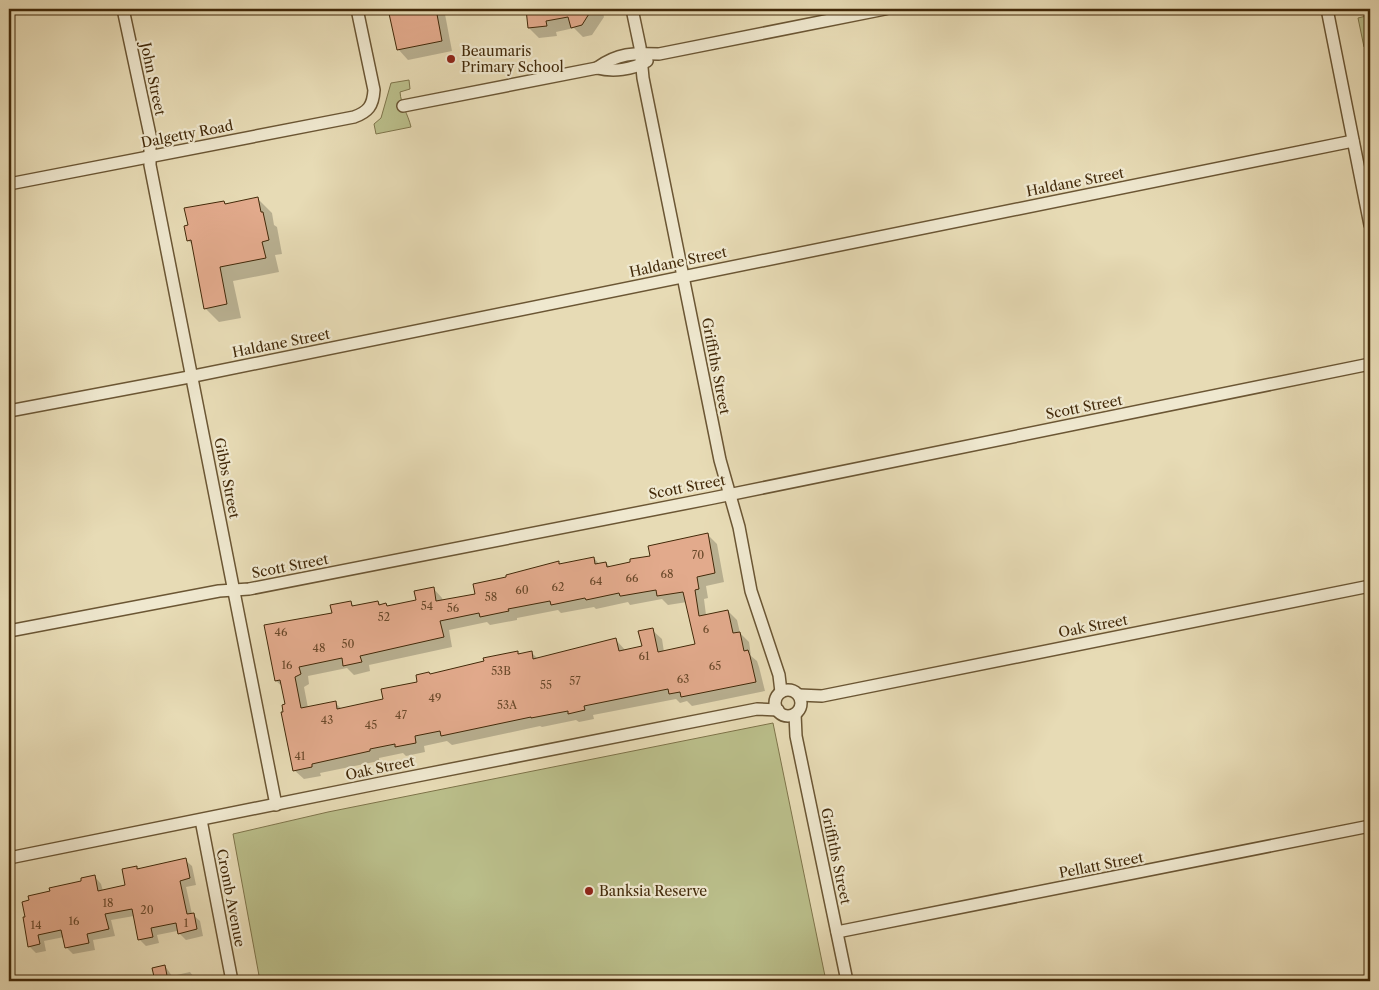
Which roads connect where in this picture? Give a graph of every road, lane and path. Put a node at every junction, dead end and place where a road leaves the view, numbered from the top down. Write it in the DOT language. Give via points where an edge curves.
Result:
graph roads {
  1 [pos="123,9"];
  2 [pos="357,9"];
  3 [pos="632,9"];
  4 [pos="886,9"];
  5 [pos="1327,9"];
  6 [pos="843,13"];
  7 [pos="641,59"];
  8 [pos="403,106"];
  9 [pos="1353,141"];
  10 [pos="151,156"];
  11 [pos="9,184"];
  12 [pos="1370,225"];
  13 [pos="682,276"];
  14 [pos="1370,364"];
  15 [pos="192,376"];
  16 [pos="9,412"];
  17 [pos="729,494"];
  18 [pos="1370,586"];
  19 [pos="234,590"];
  20 [pos="9,631"];
  21 [pos="788,703"];
  22 [pos="276,805"];
  23 [pos="201,820"];
  24 [pos="1370,826"];
  25 [pos="9,858"];
  26 [pos="837,932"];
  27 [pos="232,981"];
  28 [pos="847,981"];
  1 -- 10 [label="street, John Street" via="150,135"];
  2 -- 10 [label="street, Dalgetty Road" via="374,90 374,101 363,114"];
  3 -- 7 [label="street, Griffiths Street"];
  4 -- 6 [label="street"];
  5 -- 9 [label="street"];
  6 -- 7 [label="street"];
  7 -- 8 [label="street" via="610,59 597,68"];
  7 -- 13 [label="street, Griffiths Street"];
  9 -- 12 [label="street"];
  9 -- 13 [label="street, Haldane Street"];
  10 -- 11 [label="street, Dalgetty Road"];
  10 -- 15 [label="street, Gibbs Street" via="150,165"];
  13 -- 15 [label="street, Haldane Street"];
  13 -- 17 [label="street, Griffiths Street"];
  14 -- 17 [label="street, Scott Street"];
  15 -- 16 [label="street, Haldane Street"];
  15 -- 19 [label="street, Gibbs Street"];
  17 -- 19 [label="street, Scott Street"];
  17 -- 21 [label="street, Griffiths Street" via="751,591"];
  18 -- 21 [label="street, Oak Street"];
  19 -- 20 [label="street, Scott Street"];
  19 -- 22 [label="street, Gibbs Street"];
  21 -- 22 [label="street, Oak Street"];
  21 -- 26 [label="street, Griffiths Street"];
  22 -- 23 [label="street, Oak Street"];
  23 -- 25 [label="street, Oak Street"];
  23 -- 27 [label="street, Cromb Avenue"];
  24 -- 26 [label="street, Pellatt Street"];
  26 -- 28 [label="street, Griffiths Street"];
}
